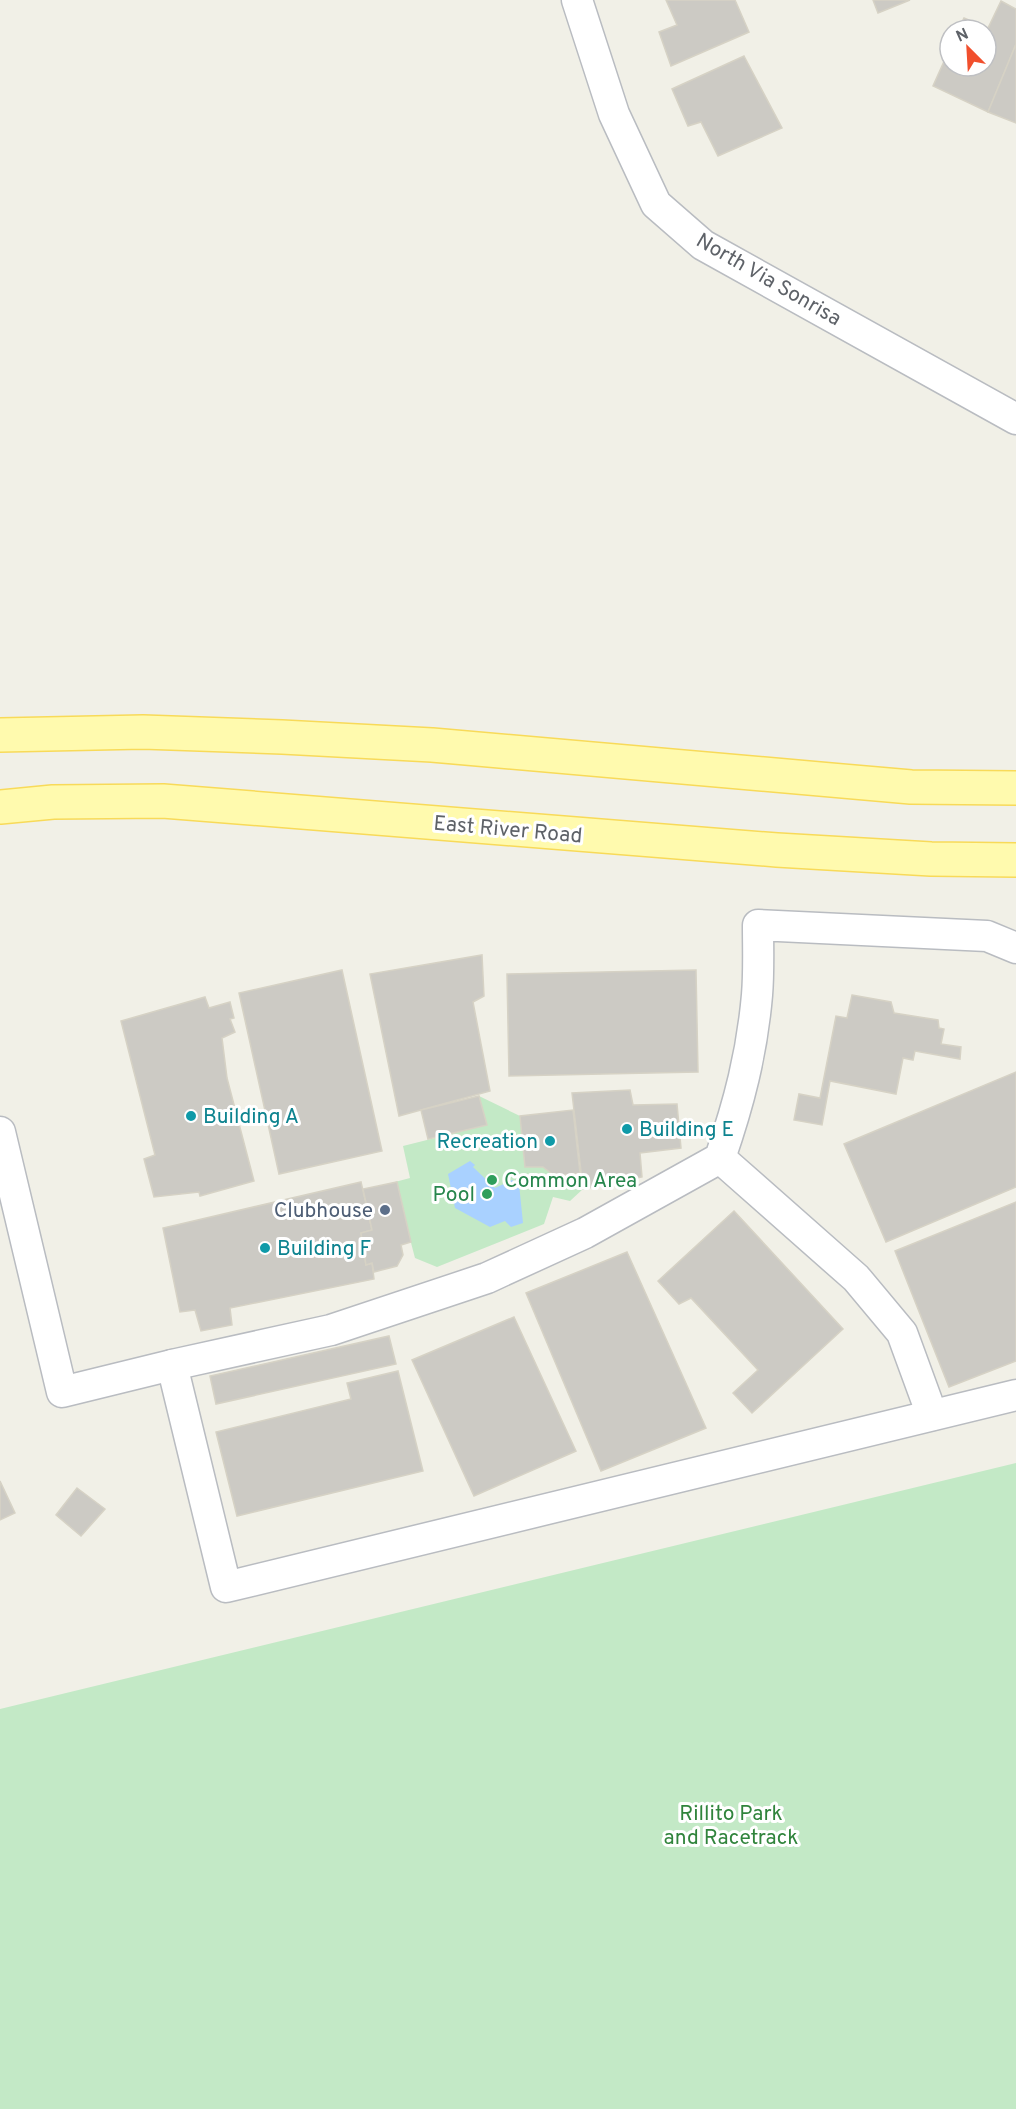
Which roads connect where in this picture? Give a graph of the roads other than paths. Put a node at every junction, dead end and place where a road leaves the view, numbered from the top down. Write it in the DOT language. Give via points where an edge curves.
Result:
graph roads {
  1 [pos="577,0"];
  2 [pos="1016,419"];
  3 [pos="0,735"];
  4 [pos="1016,788"];
  5 [pos="0,807"];
  6 [pos="1016,860"];
  7 [pos="1016,948"];
  8 [pos="0,1132"];
  9 [pos="720,1158"];
  10 [pos="172,1365"];
  11 [pos="1016,1395"];
  12 [pos="932,1415"];
  1 -- 2 [label="street, North Via Sonrisa" via="614,114 656,204 703,245"];
  3 -- 4 [label="main road" via="143,732 282,737 432,745 911,787"];
  5 -- 6 [label="main road, East River Road" via="53,802 163,801 777,850"];
  7 -- 9 [label="street" via="987,936 758,925 758,993 751,1045 739,1103"];
  8 -- 10 [label="street" via="62,1392"];
  9 -- 10 [label="street" via="585,1233 487,1278 331,1330"];
  9 -- 12 [label="street" via="856,1278 895,1324 902,1333"];
  10 -- 12 [label="street" via="226,1587"];
  11 -- 12 [label="street"];
}
